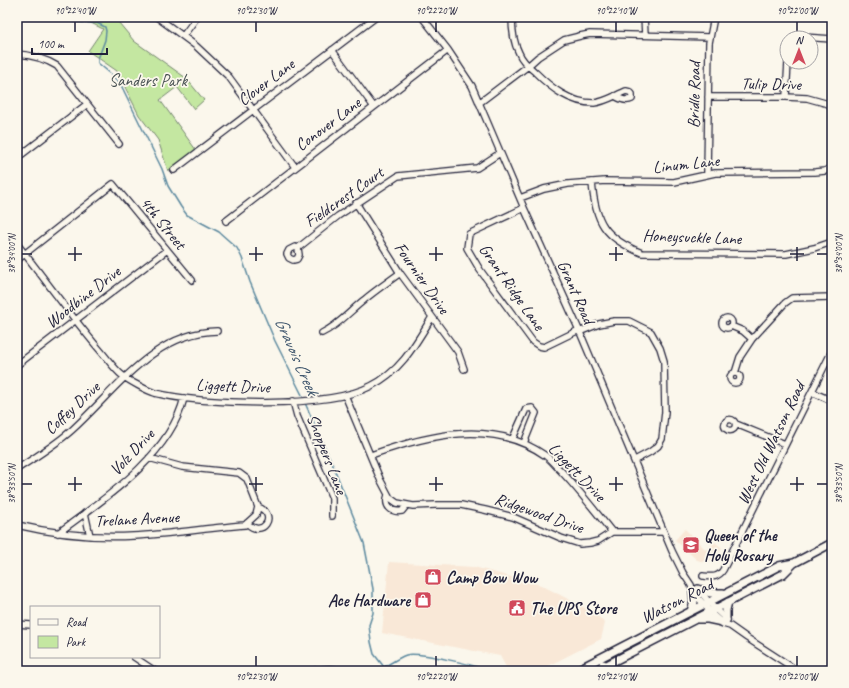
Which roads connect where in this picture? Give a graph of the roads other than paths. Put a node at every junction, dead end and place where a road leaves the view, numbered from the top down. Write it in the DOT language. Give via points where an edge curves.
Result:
graph roads {
  1 [pos="157,17"];
  2 [pos="197,17"];
  3 [pos="376,17"];
  4 [pos="422,17"];
  5 [pos="512,17"];
  6 [pos="644,17"];
  7 [pos="714,17"];
  8 [pos="645,35"];
  9 [pos="183,36"];
  10 [pos="710,37"];
  11 [pos="819,39"];
  12 [pos="832,40"];
  13 [pos="332,50"];
  14 [pos="448,50"];
  15 [pos="19,55"];
  16 [pos="528,66"];
  17 [pos="788,70"];
  18 [pos="615,96"];
  19 [pos="708,97"];
  20 [pos="786,97"];
  21 [pos="479,103"];
  22 [pos="86,105"];
  23 [pos="832,105"];
  24 [pos="374,107"];
  25 [pos="253,110"];
  26 [pos="119,144"];
  27 [pos="500,153"];
  28 [pos="17,158"];
  29 [pos="295,167"];
  30 [pos="832,167"];
  31 [pos="174,170"];
  32 [pos="707,174"];
  33 [pos="592,182"];
  34 [pos="520,198"];
  35 [pos="356,203"];
  36 [pos="524,208"];
  37 [pos="226,221"];
  38 [pos="832,242"];
  39 [pos="17,244"];
  40 [pos="298,248"];
  41 [pos="167,250"];
  42 [pos="24,254"];
  43 [pos="17,260"];
  44 [pos="400,273"];
  45 [pos="192,280"];
  46 [pos="832,297"];
  47 [pos="432,317"];
  48 [pos="75,321"];
  49 [pos="731,326"];
  50 [pos="217,331"];
  51 [pos="579,331"];
  52 [pos="322,332"];
  53 [pos="752,339"];
  54 [pos="832,351"];
  55 [pos="17,365"];
  56 [pos="464,369"];
  57 [pos="735,373"];
  58 [pos="124,377"];
  59 [pos="812,392"];
  60 [pos="345,395"];
  61 [pos="184,398"];
  62 [pos="296,401"];
  63 [pos="832,401"];
  64 [pos="736,424"];
  65 [pos="513,438"];
  66 [pos="524,443"];
  67 [pos="785,444"];
  68 [pos="370,455"];
  69 [pos="150,458"];
  70 [pos="635,460"];
  71 [pos="17,469"];
  72 [pos="388,495"];
  73 [pos="406,506"];
  74 [pos="258,507"];
  75 [pos="85,513"];
  76 [pos="332,516"];
  77 [pos="247,523"];
  78 [pos="17,526"];
  79 [pos="612,532"];
  80 [pos="664,532"];
  81 [pos="58,534"];
  82 [pos="90,536"];
  83 [pos="832,543"];
  84 [pos="794,563"];
  85 [pos="703,576"];
  86 [pos="694,588"];
  87 [pos="727,592"];
  88 [pos="728,602"];
  89 [pos="706,603"];
  90 [pos="712,610"];
  91 [pos="692,611"];
  92 [pos="696,619"];
  93 [pos="726,623"];
  94 [pos="17,624"];
  95 [pos="30,625"];
  96 [pos="136,658"];
  97 [pos="616,660"];
  98 [pos="600,666"];
  99 [pos="155,671"];
  100 [pos="313,671"];
  101 [pos="345,671"];
  102 [pos="575,671"];
  103 [pos="615,671"];
  104 [pos="798,671"];
  1 -- 9 [label="street"];
  2 -- 9 [label="street"];
  3 -- 13 [label="street, Clover Lane"];
  4 -- 14 [label="street, Grant Road"];
  5 -- 16 [label="street" via="512,32 519,55"];
  6 -- 8 [label="street"];
  7 -- 10 [label="street, Bridle Road"];
  8 -- 10 [label="street"];
  8 -- 16 [label="street" via="590,34 564,40"];
  9 -- 25 [label="street" via="229,77"];
  10 -- 19 [label="street, Bridle Road"];
  11 -- 12 [label="street"];
  13 -- 24 [label="street"];
  13 -- 25 [label="street, Clover Lane"];
  14 -- 21 [label="street, Grant Road" via="472,86"];
  14 -- 24 [label="street, Conover Lane"];
  15 -- 22 [label="street" via="45,59 57,66"];
  16 -- 18 [label="street" via="561,94 577,101 594,103"];
  16 -- 21 [label="street"];
  17 -- 20 [label="street"];
  19 -- 20 [label="street, Tulip Drive"];
  19 -- 32 [label="street, Bridle Road"];
  20 -- 23 [label="street, Tulip Drive" via="807,98"];
  21 -- 27 [label="street, Grant Road"];
  22 -- 26 [label="street"];
  22 -- 28 [label="street"];
  24 -- 29 [label="street, Conover Lane"];
  25 -- 29 [label="street"];
  25 -- 31 [label="street, Clover Lane"];
  27 -- 34 [label="street, Grant Road"];
  27 -- 35 [label="street, Fieldcrest Court" via="477,168 398,176"];
  29 -- 37 [label="street, Conover Lane"];
  30 -- 32 [label="street, Linum Lane" via="815,172"];
  32 -- 33 [label="street, Linum Lane" via="674,182"];
  33 -- 34 [label="street, Linum Lane" via="544,189"];
  33 -- 38 [label="street, Honeysuckle Lane" via="596,212 601,223 617,241 642,252 786,254"];
  34 -- 36 [label="street, Grant Road"];
  35 -- 40 [label="street, Fieldcrest Court"];
  35 -- 44 [label="street, Fournier Drive"];
  36 -- 51 [label="street, Grant Road"];
  36 -- 51 [label="street, Grant Ridge Lane" via="469,234 467,248 480,270 533,342 544,347"];
  39 -- 42 [label="street"];
  41 -- 42 [label="street, 4th Street" via="114,184"];
  41 -- 45 [label="street, 4th Street"];
  41 -- 48 [label="street, Woodbine Drive"];
  42 -- 43 [label="street"];
  42 -- 48 [label="street"];
  44 -- 47 [label="street, Fournier Drive"];
  44 -- 52 [label="street" via="364,300 338,324"];
  46 -- 53 [label="street" via="792,298"];
  47 -- 56 [label="street, Fournier Drive" via="458,352"];
  47 -- 60 [label="street, Liggett Drive" via="407,357 397,368 370,387"];
  48 -- 55 [label="street, Woodbine Drive"];
  48 -- 58 [label="street"];
  49 -- 53 [label="street" via="743,331"];
  50 -- 58 [label="street, Coffey Drive" via="179,339"];
  51 -- 70 [label="street, Grant Road"];
  51 -- 70 [label="street" via="614,320 629,321 651,332 660,348 664,361 665,412 662,439 658,446"];
  53 -- 57 [label="street" via="740,357"];
  54 -- 59 [label="street, West Old Watson Road"];
  58 -- 61 [label="street, Liggett Drive" via="154,392"];
  58 -- 71 [label="street, Coffey Drive" via="72,430"];
  59 -- 63 [label="street"];
  59 -- 67 [label="street, West Old Watson Road"];
  60 -- 62 [label="street, Liggett Drive"];
  60 -- 68 [label="street, Ridgewood Drive"];
  61 -- 62 [label="street, Liggett Drive" via="242,402"];
  61 -- 69 [label="street, Volz Drive" via="175,425"];
  62 -- 76 [label="street, Shoppers Lane" via="298,416 332,498"];
  64 -- 67 [label="street"];
  65 -- 66 [label="street, Liggett Drive"];
  65 -- 66 [label="street" via="526,410 532,408 536,413"];
  65 -- 68 [label="street, Liggett Drive" via="465,433 402,444"];
  66 -- 79 [label="street, Liggett Drive" via="547,457 578,489"];
  67 -- 85 [label="street, West Old Watson Road" via="723,570 714,577"];
  68 -- 72 [label="street, Ridgewood Drive"];
  69 -- 74 [label="street" via="182,467 239,473 246,479"];
  69 -- 75 [label="street, Volz Drive"];
  70 -- 80 [label="street, Grant Road"];
  72 -- 73 [label="street" via="397,503"];
  72 -- 73 [label="street, Ridgewood Drive" via="386,500 392,511 402,511"];
  73 -- 79 [label="street, Ridgewood Drive" via="461,505 484,510 513,517 580,544 590,544"];
  74 -- 77 [label="street" via="256,515"];
  74 -- 77 [label="street, Trelane Avenue" via="267,514 266,525 256,529"];
  75 -- 81 [label="street, Volz Drive"];
  75 -- 82 [label="street"];
  77 -- 82 [label="street, Trelane Avenue" via="132,536"];
  78 -- 81 [label="street, Trelane Avenue"];
  79 -- 80 [label="street"];
  80 -- 86 [label="street, Grant Road" via="683,573"];
  81 -- 82 [label="street, Trelane Avenue"];
  83 -- 84 [label="main road, Watson Road"];
  84 -- 87 [label="main road, Watson Road" via="779,566"];
  84 -- 88 [label="main road, Watson Road" via="783,574"];
  86 -- 87 [label="main road" via="710,593"];
  86 -- 89 [label="street, Grant Road"];
  86 -- 91 [label="main road"];
  87 -- 89 [label="main road, Watson Road"];
  88 -- 90 [label="main road, Watson Road"];
  88 -- 93 [label="main road"];
  89 -- 90 [label="street, Grant Road"];
  89 -- 91 [label="main road, Watson Road"];
  90 -- 92 [label="main road, Watson Road"];
  90 -- 93 [label="street, Grant Road"];
  91 -- 98 [label="main road, Watson Road"];
  92 -- 93 [label="main road"];
  92 -- 97 [label="main road, Watson Road"];
  93 -- 104 [label="street, Grant Road"];
  94 -- 95 [label="street"];
  96 -- 99 [label="street"];
  97 -- 98 [label="main road, Watson Road"];
  97 -- 103 [label="main road"];
  98 -- 102 [label="main road, Watson Road"];
  98 -- 103 [label="main road"];
  100 -- 101 [label="street"];
}
